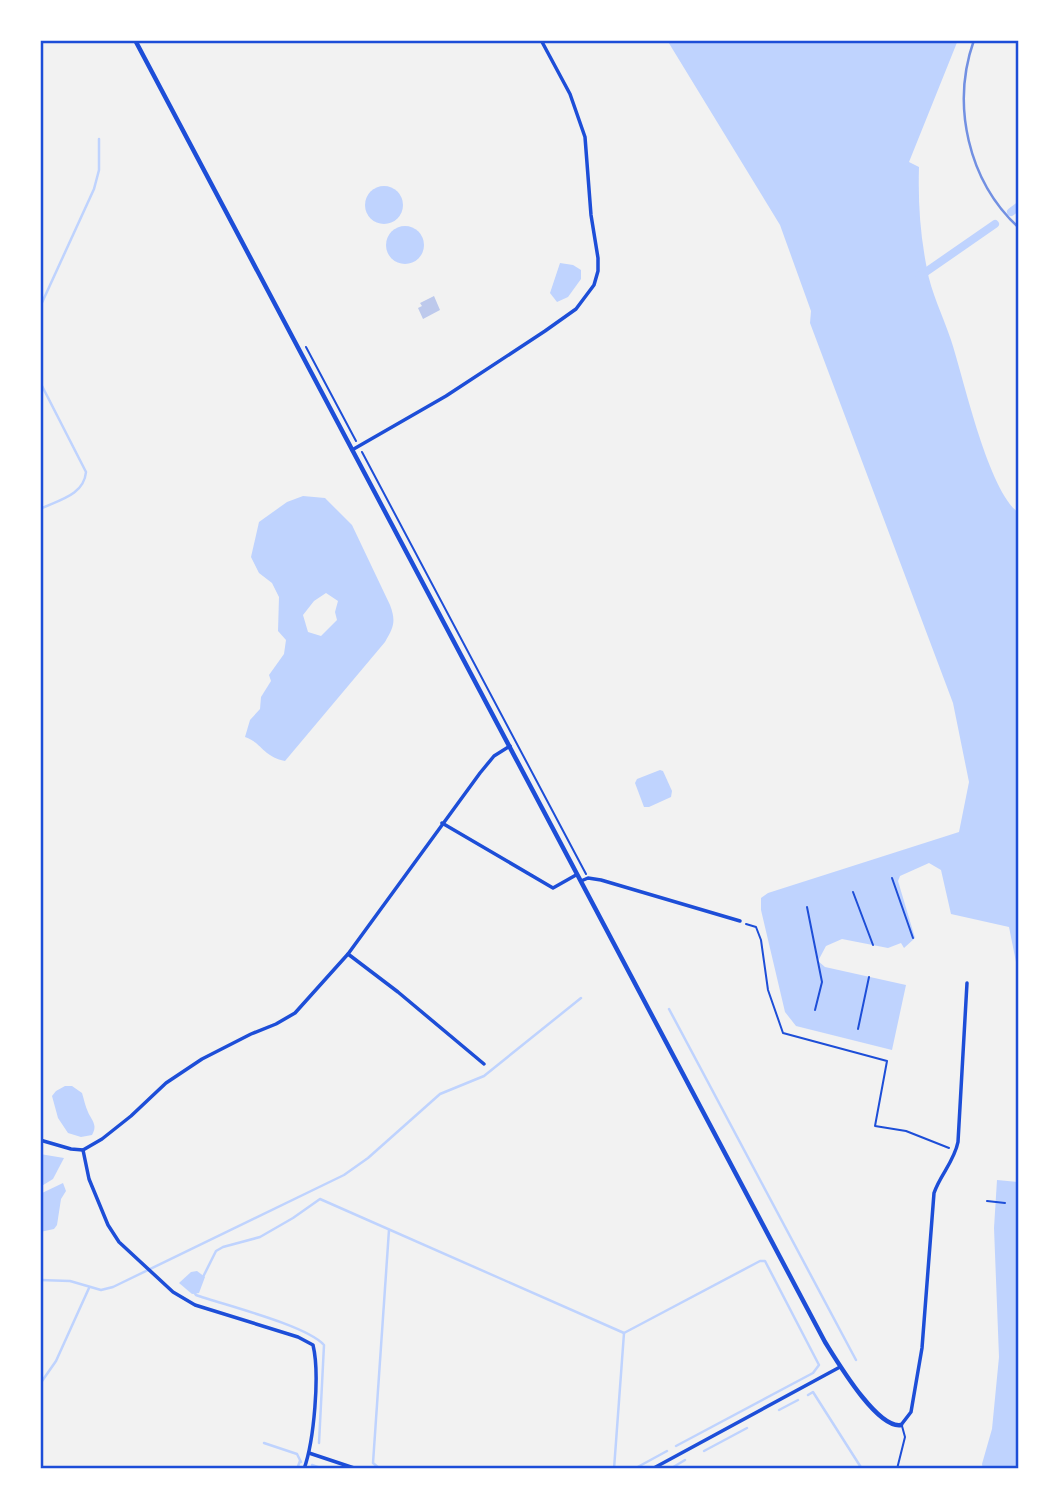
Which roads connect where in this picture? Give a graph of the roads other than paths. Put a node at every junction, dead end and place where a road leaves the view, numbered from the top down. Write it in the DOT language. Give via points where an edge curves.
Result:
graph roads {
  1 [pos="135,40"];
  2 [pos="541,40"];
  3 [pos="352,450"];
  4 [pos="510,746"];
  5 [pos="442,823"];
  6 [pos="577,874"];
  7 [pos="580,881"];
  8 [pos="740,921"];
  9 [pos="348,954"];
  10 [pos="967,984"];
  11 [pos="484,1064"];
  12 [pos="40,1140"];
  13 [pos="83,1150"];
  14 [pos="840,1367"];
  15 [pos="901,1424"];
  16 [pos="309,1453"];
  17 [pos="304,1469"];
  18 [pos="357,1469"];
  19 [pos="652,1469"];
  20 [pos="897,1469"];
  1 -- 3 [label="street"];
  2 -- 3 [label="street" via="570,94 585,137 598,258 594,285 576,309 545,331"];
  3 -- 4 [label="street"];
  4 -- 5 [label="street" via="494,756"];
  4 -- 6 [label="street"];
  5 -- 6 [label="street" via="553,888"];
  5 -- 9 [label="street"];
  6 -- 7 [label="street"];
  7 -- 8 [label="street" via="588,878 623,886"];
  7 -- 14 [label="street"];
  9 -- 11 [label="street"];
  9 -- 13 [label="street" via="295,1013 202,1059"];
  10 -- 15 [label="street" via="956,1152 934,1193 922,1348 911,1412"];
  12 -- 13 [label="street"];
  13 -- 16 [label="street" via="108,1226 173,1292 195,1305 313,1345 316,1369"];
  14 -- 15 [label="street" via="880,1416"];
  14 -- 19 [label="street"];
  15 -- 20 [label="lane" via="905,1437"];
  16 -- 17 [label="street"];
  16 -- 18 [label="street"];
}
